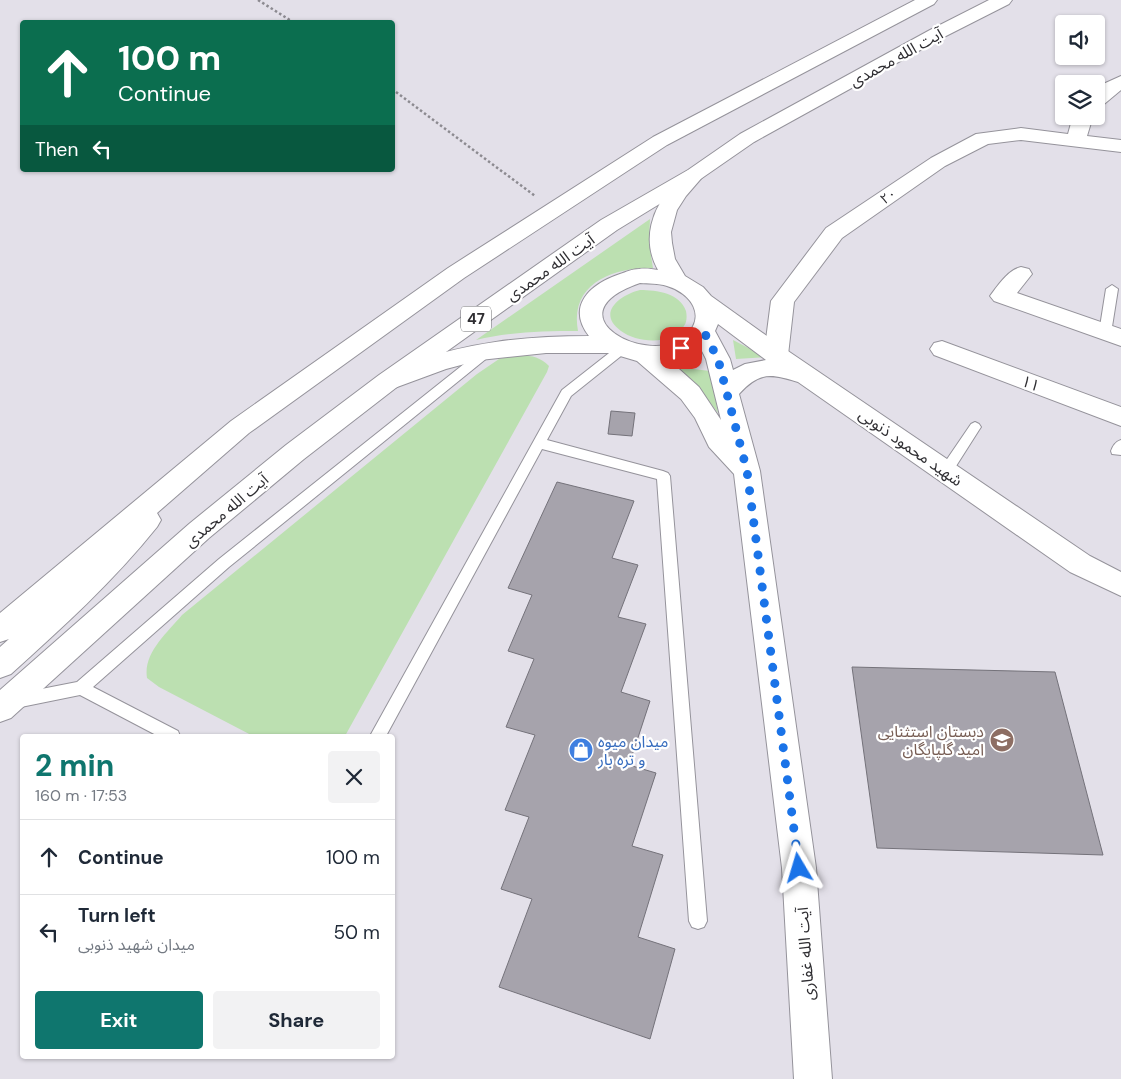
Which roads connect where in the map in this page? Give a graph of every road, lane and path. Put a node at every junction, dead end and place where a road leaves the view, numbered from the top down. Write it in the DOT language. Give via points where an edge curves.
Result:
graph roads {
  1 [pos="258,0"];
  2 [pos="928,0"];
  3 [pos="1003,0"];
  4 [pos="290,20"];
  5 [pos="1121,82"];
  6 [pos="395,92"];
  7 [pos="1105,92"];
  8 [pos="1080,125"];
  9 [pos="1076,141"];
  10 [pos="1121,146"];
  11 [pos="694,174"];
  12 [pos="554,210"];
  13 [pos="1021,274"];
  14 [pos="676,281"];
  15 [pos="1112,288"];
  16 [pos="704,302"];
  17 [pos="704,332"];
  18 [pos="1113,335"];
  19 [pos="617,347"];
  20 [pos="942,349"];
  21 [pos="488,351"];
  22 [pos="646,355"];
  23 [pos="776,355"];
  24 [pos="388,381"];
  25 [pos="819,383"];
  26 [pos="727,392"];
  27 [pos="1121,417"];
  28 [pos="975,427"];
  29 [pos="539,443"];
  30 [pos="747,471"];
  31 [pos="946,472"];
  32 [pos="168,487"];
  33 [pos="1121,585"];
  34 [pos="0,630"];
  35 [pos="0,665"];
  36 [pos="81,688"];
  37 [pos="3,705"];
  38 [pos="168,734"];
  39 [pos="379,734"];
  40 [pos="698,921"];
  41 [pos="813,1079"];
  1 -- 4 [label="path"];
  2 -- 12 [label="main road" via="660,141"];
  3 -- 11 [label="main road, آیت الله محمدی / 47" via="747,138"];
  5 -- 7 [label="main road"];
  6 -- 12 [label="path"];
  8 -- 9 [label="main road"];
  9 -- 10 [label="main road, ۲۰"];
  9 -- 23 [label="main road, ۲۰" via="1021,134 983,138 938,162 834,233 783,301"];
  11 -- 14 [label="main road" via="676,191 664,211 660,234 663,257"];
  11 -- 24 [label="main road, آیت الله محمدی / 47" via="608,225"];
  12 -- 32 [label="main road" via="456,273 248,421"];
  13 -- 18 [label="main road" via="1002,296"];
  14 -- 16 [label="main road" via="693,290"];
  14 -- 19 [label="main road" via="638,276 606,287 595,297 590,310 591,322 599,335"];
  15 -- 18 [label="lane"];
  16 -- 17 [label="main road" via="709,317"];
  16 -- 23 [label="main road, شهید محمود ذنوبی"];
  17 -- 22 [label="main road" via="691,344 671,352"];
  17 -- 26 [label="main road, آیت الله غفاری" via="718,359"];
  19 -- 21 [label="main road" via="529,345"];
  19 -- 22 [label="main road"];
  19 -- 29 [label="lane" via="566,393"];
  20 -- 27 [label="main road, ۱۱"];
  21 -- 24 [label="main road" via="437,363"];
  21 -- 36 [label="lane" via="224,563"];
  22 -- 30 [label="main road" via="690,393 718,440"];
  23 -- 25 [label="main road, شهید محمود ذنوبی"];
  24 -- 37 [label="main road, آیت الله محمدی / 47" via="295,452 200,531"];
  25 -- 26 [label="main road" via="791,370 765,368 742,375"];
  25 -- 31 [label="main road, شهید محمود ذنوبی"];
  26 -- 30 [label="main road, آیت الله غفاری"];
  28 -- 31 [label="lane"];
  29 -- 39 [label="lane"];
  29 -- 40 [label="lane" via="663,476"];
  30 -- 41 [label="main road, آیت الله غفاری" via="799,868"];
  31 -- 33 [label="main road, شهید محمود ذنوبی" via="1080,564"];
  32 -- 34 [label="main road"];
  32 -- 35 [label="main road" via="127,547"];
  36 -- 37 [label="lane"];
  36 -- 38 [label="lane"];
}
